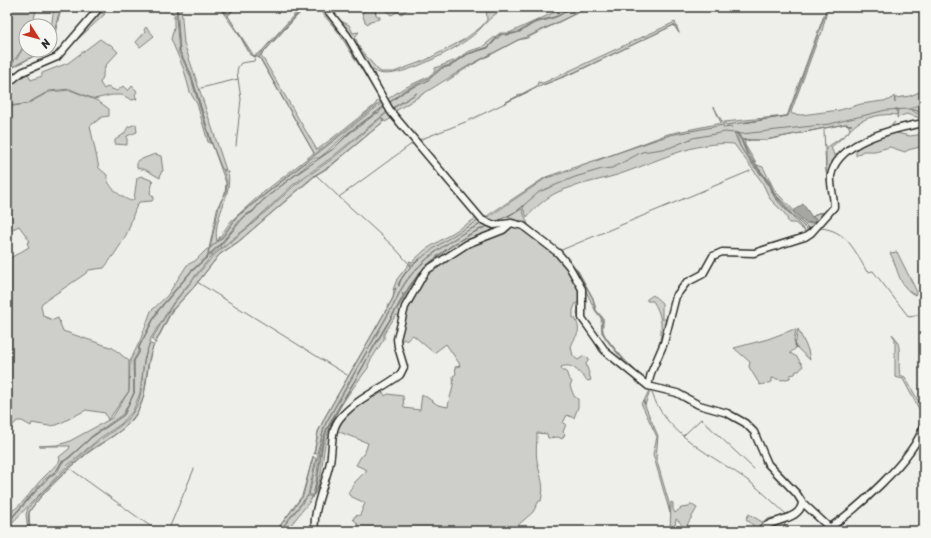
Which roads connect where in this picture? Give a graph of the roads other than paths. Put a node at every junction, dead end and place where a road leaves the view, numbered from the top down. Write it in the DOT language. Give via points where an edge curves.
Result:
graph roads {
  1 [pos="100,7"];
  2 [pos="325,7"];
  3 [pos="7,84"];
  4 [pos="924,123"];
  5 [pos="511,223"];
  6 [pos="648,386"];
  7 [pos="924,424"];
  8 [pos="802,502"];
  9 [pos="829,530"];
  10 [pos="315,531"];
  11 [pos="760,531"];
  1 -- 3 [label="street" via="57,57 22,72"];
  2 -- 5 [label="street" via="347,35 387,106 482,220 494,224"];
  4 -- 6 [label="street" via="878,134 863,141 841,158 831,175 834,207 805,237 754,253 722,252 713,256 703,274 686,284 676,296 664,343"];
  5 -- 6 [label="street" via="529,229 564,259 582,289 582,313 585,323 612,358"];
  5 -- 10 [label="street" via="503,230 467,244 427,270 422,277 410,298 402,320 397,343 404,367 400,375 351,408 339,419 334,428 330,463 315,516"];
  6 -- 8 [label="street" via="677,393 699,405 727,413 745,423 754,432 768,464"];
  7 -- 9 [label="street" via="917,442 902,461"];
  8 -- 9 [label="street"];
  8 -- 11 [label="street" via="800,508 788,518 766,524"];
}
